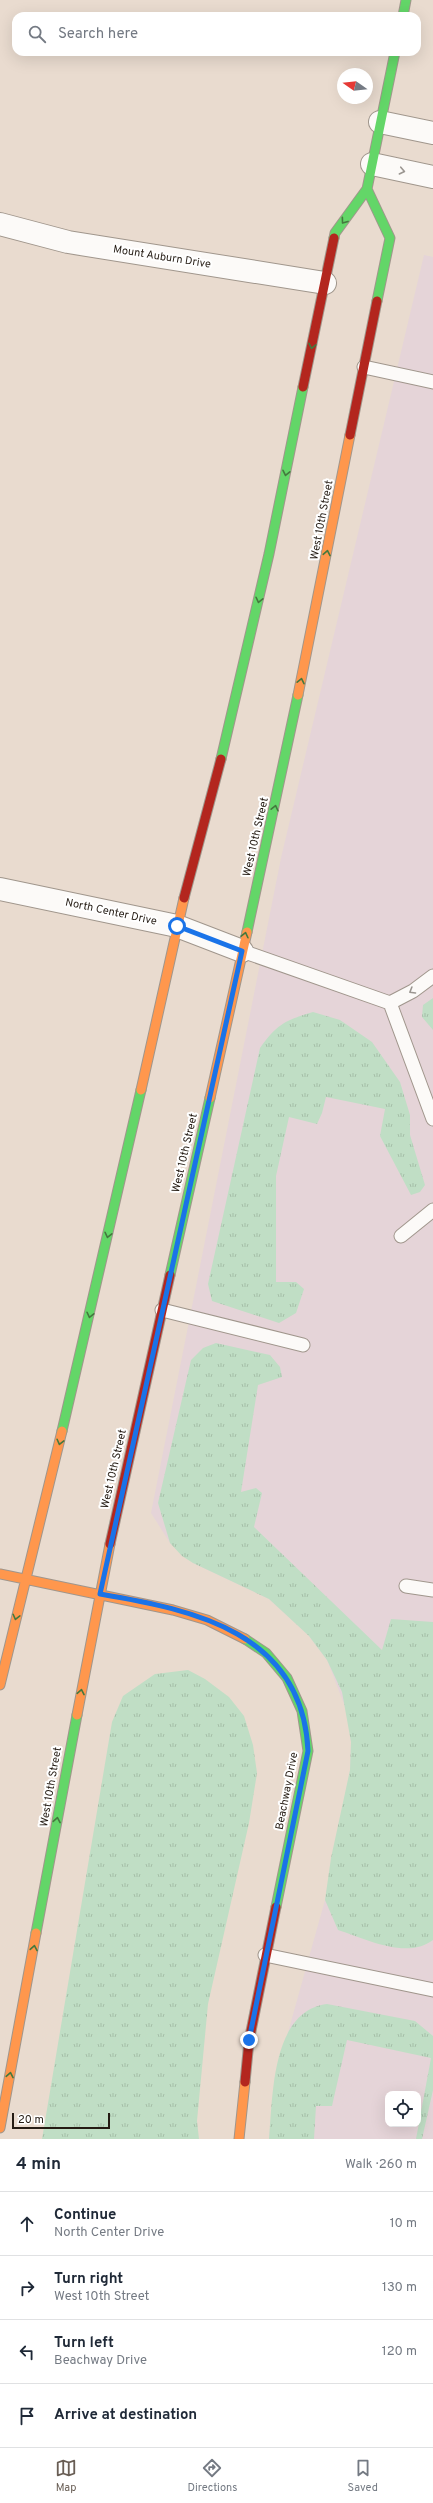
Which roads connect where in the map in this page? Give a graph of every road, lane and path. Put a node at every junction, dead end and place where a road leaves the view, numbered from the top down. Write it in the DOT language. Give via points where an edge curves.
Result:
graph roads {
  1 [pos="406,0"];
  2 [pos="404,12"];
  3 [pos="394,56"];
  4 [pos="380,122"];
  5 [pos="433,133"];
  6 [pos="372,164"];
  7 [pos="433,177"];
  8 [pos="367,189"];
  9 [pos="0,224"];
  10 [pos="325,283"];
  11 [pos="364,367"];
  12 [pos="433,382"];
  13 [pos="0,890"];
  14 [pos="177,926"];
  15 [pos="242,951"];
  16 [pos="433,976"];
  17 [pos="390,1002"];
  18 [pos="433,1119"];
  19 [pos="433,1210"];
  20 [pos="401,1236"];
  21 [pos="162,1310"];
  22 [pos="303,1345"];
  23 [pos="0,1574"];
  24 [pos="26,1579"];
  25 [pos="406,1586"];
  26 [pos="433,1590"];
  27 [pos="100,1594"];
  28 [pos="0,1685"];
  29 [pos="266,1955"];
  30 [pos="433,1990"];
  31 [pos="0,2128"];
  32 [pos="239,2139"];
  1 -- 2 [label="main road"];
  3 -- 4 [label="main road"];
  4 -- 5 [label="street"];
  4 -- 6 [label="main road"];
  6 -- 7 [label="street, one-way"];
  6 -- 8 [label="main road"];
  8 -- 10 [label="main road, one-way" via="335,233"];
  8 -- 11 [label="main road, West 10th Street" via="390,238"];
  9 -- 10 [label="street, Mount Auburn Drive" via="68,242"];
  10 -- 14 [label="main road, one-way" via="232,718"];
  11 -- 12 [label="lane"];
  15 -- 11 [label="main road, West 10th Street, one-way" via="281,781"];
  13 -- 14 [label="street, North Center Drive"];
  14 -- 15 [label="street, North Center Drive"];
  14 -- 24 [label="main road, one-way" via="102,1263"];
  15 -- 17 [label="lane"];
  15 -- 21 [label="main road, West 10th Street"];
  16 -- 17 [label="lane, one-way" via="413,992"];
  17 -- 18 [label="lane"];
  19 -- 20 [label="lane"];
  21 -- 22 [label="lane"];
  21 -- 27 [label="main road, West 10th Street"];
  23 -- 24 [label="main road, Beachway Drive"];
  24 -- 27 [label="main road, Beachway Drive"];
  24 -- 28 [label="main road, one-way"];
  25 -- 26 [label="lane"];
  27 -- 29 [label="main road, Beachway Drive" via="170,1608 227,1627 253,1642 290,1684 307,1728 308,1751"];
  31 -- 27 [label="main road, West 10th Street, one-way"];
  29 -- 30 [label="lane"];
  29 -- 32 [label="main road, Beachway Drive" via="248,2048"];
}
